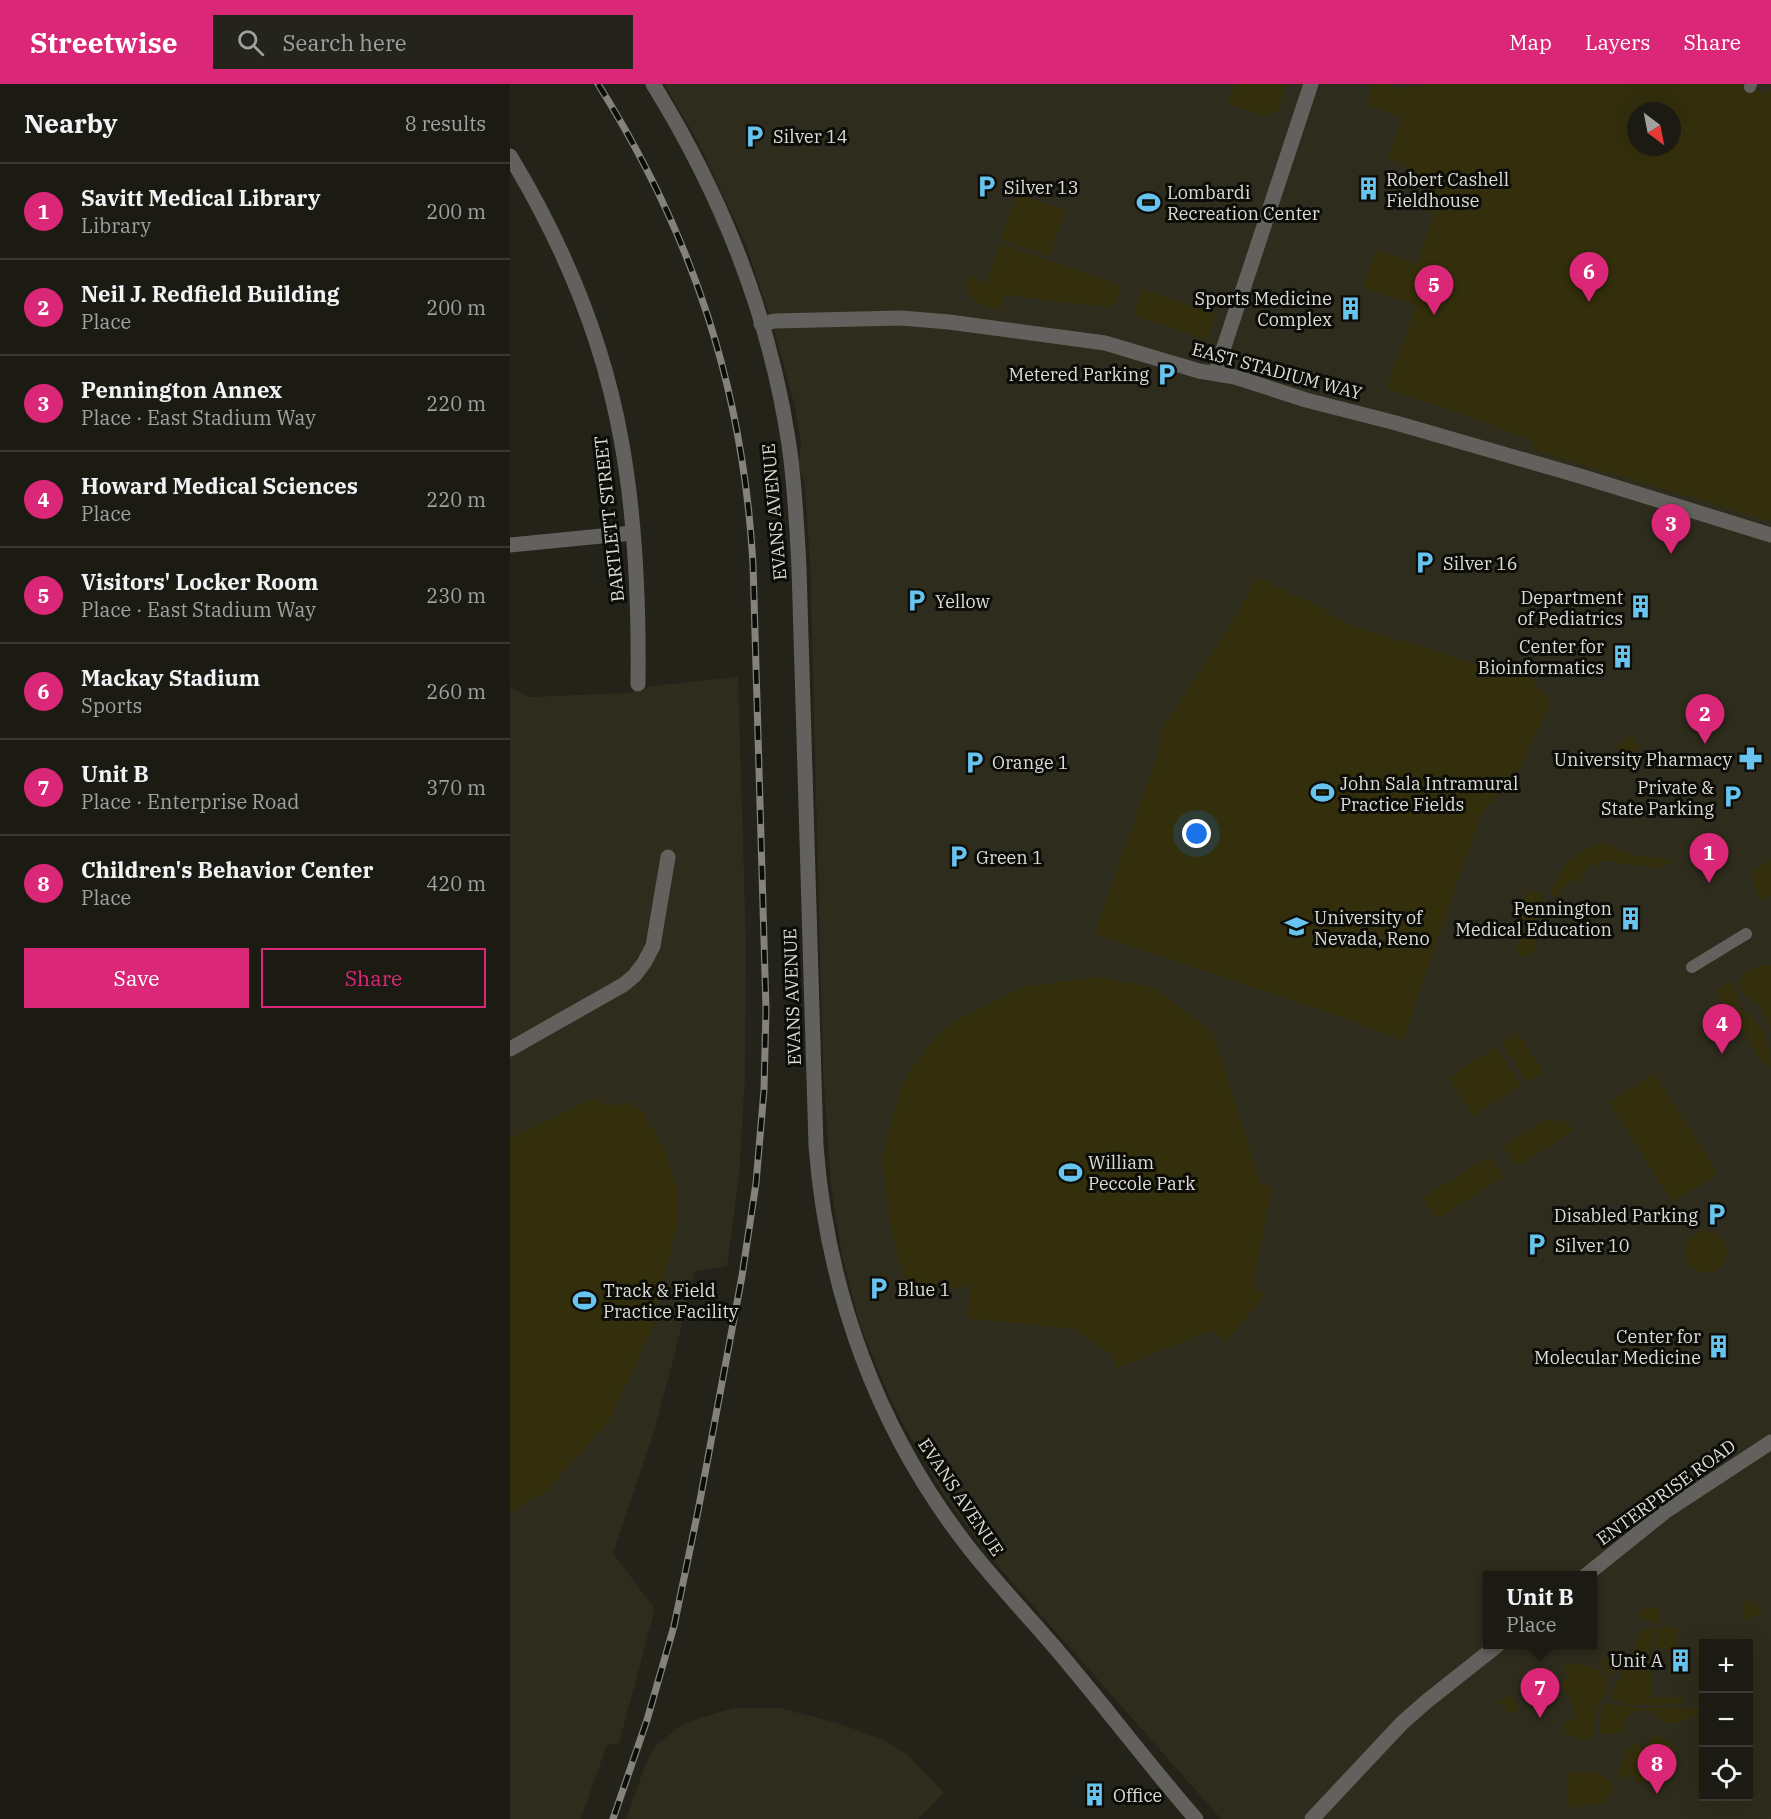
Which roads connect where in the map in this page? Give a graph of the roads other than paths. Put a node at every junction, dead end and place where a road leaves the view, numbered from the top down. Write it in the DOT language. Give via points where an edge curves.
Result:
graph roads {
  1 [pos="653,84"];
  2 [pos="1311,84"];
  3 [pos="510,156"];
  4 [pos="761,324"];
  5 [pos="1215,374"];
  6 [pos="632,533"];
  7 [pos="1771,535"];
  8 [pos="510,545"];
  9 [pos="638,684"];
  10 [pos="668,857"];
  11 [pos="1746,934"];
  12 [pos="1692,967"];
  13 [pos="510,1049"];
  14 [pos="1771,1442"];
  15 [pos="1590,1571"];
  16 [pos="1492,1649"];
  17 [pos="1196,1819"];
  18 [pos="1312,1819"];
  1 -- 4 [label="street, EVANS AVENUE" via="710,187"];
  2 -- 5 [label="street"];
  3 -- 6 [label="street, BARTLETT STREET" via="543,215 587,315 621,437"];
  4 -- 5 [label="street, EAST STADIUM WAY" via="879,318 949,322 1082,338"];
  4 -- 17 [label="street, EVANS AVENUE" via="789,445 796,506 816,1146 822,1205 843,1300 884,1410 946,1517"];
  5 -- 7 [label="street, EAST STADIUM WAY" via="1580,476"];
  6 -- 8 [label="street"];
  6 -- 9 [label="street, BARTLETT STREET" via="639,624"];
  10 -- 13 [label="street" via="653,946 634,976"];
  11 -- 12 [label="street"];
  14 -- 15 [label="street, ENTERPRISE ROAD" via="1666,1511"];
  16 -- 18 [label="street" via="1402,1724"];
}
